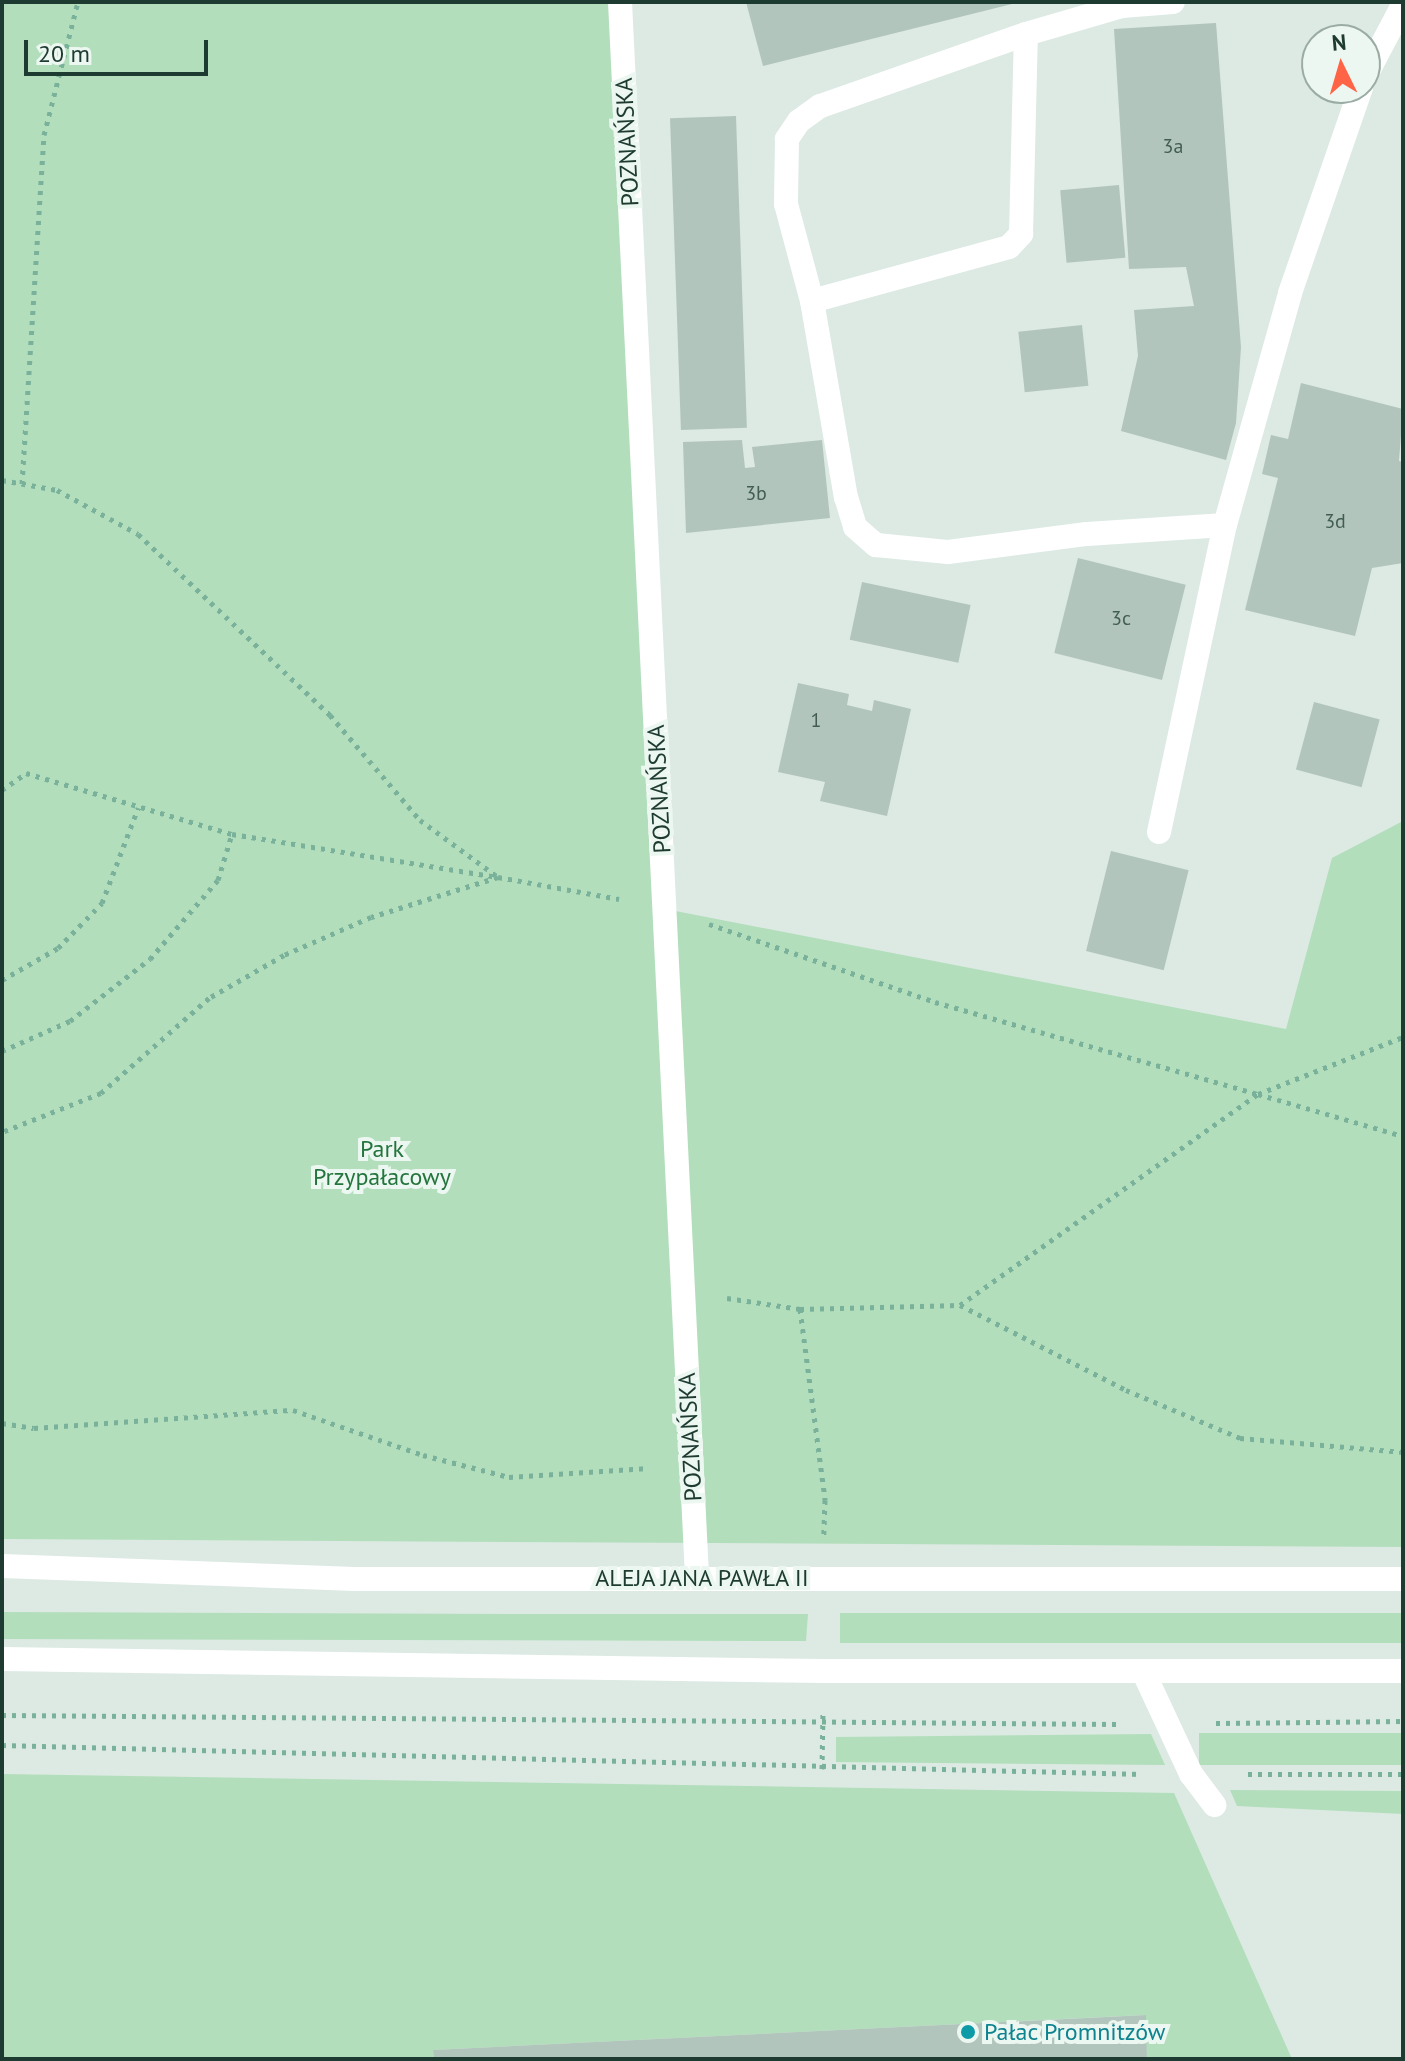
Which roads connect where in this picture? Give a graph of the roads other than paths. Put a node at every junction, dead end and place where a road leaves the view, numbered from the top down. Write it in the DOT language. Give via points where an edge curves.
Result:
graph roads {
  1 [pos="620,2"];
  2 [pos="1173,2"];
  3 [pos="1403,5"];
  4 [pos="1026,34"];
  5 [pos="1381,47"];
  6 [pos="1355,104"];
  7 [pos="812,301"];
  8 [pos="1225,525"];
  9 [pos="1159,832"];
  10 [pos="2,1566"];
  11 [pos="697,1577"];
  12 [pos="1403,1579"];
  13 [pos="2,1659"];
  14 [pos="1143,1671"];
  15 [pos="1403,1671"];
  16 [pos="1214,1805"];
  1 -- 11 [label="street, POZNAŃSKA"];
  2 -- 4 [label="street" via="1122,6"];
  3 -- 5 [label="street"];
  4 -- 7 [label="street" via="1021,234 1009,247"];
  4 -- 7 [label="street" via="820,106 799,121 783,157 786,204"];
  6 -- 8 [label="street" via="1290,293"];
  7 -- 8 [label="street" via="846,497 855,527 876,545 948,552 1087,534"];
  8 -- 9 [label="street"];
  10 -- 11 [label="street, ALEJA JANA PAWŁA II" via="355,1579"];
  11 -- 12 [label="street, ALEJA JANA PAWŁA II"];
  13 -- 14 [label="street"];
  14 -- 15 [label="street"];
  14 -- 16 [label="street" via="1191,1774"];
}
